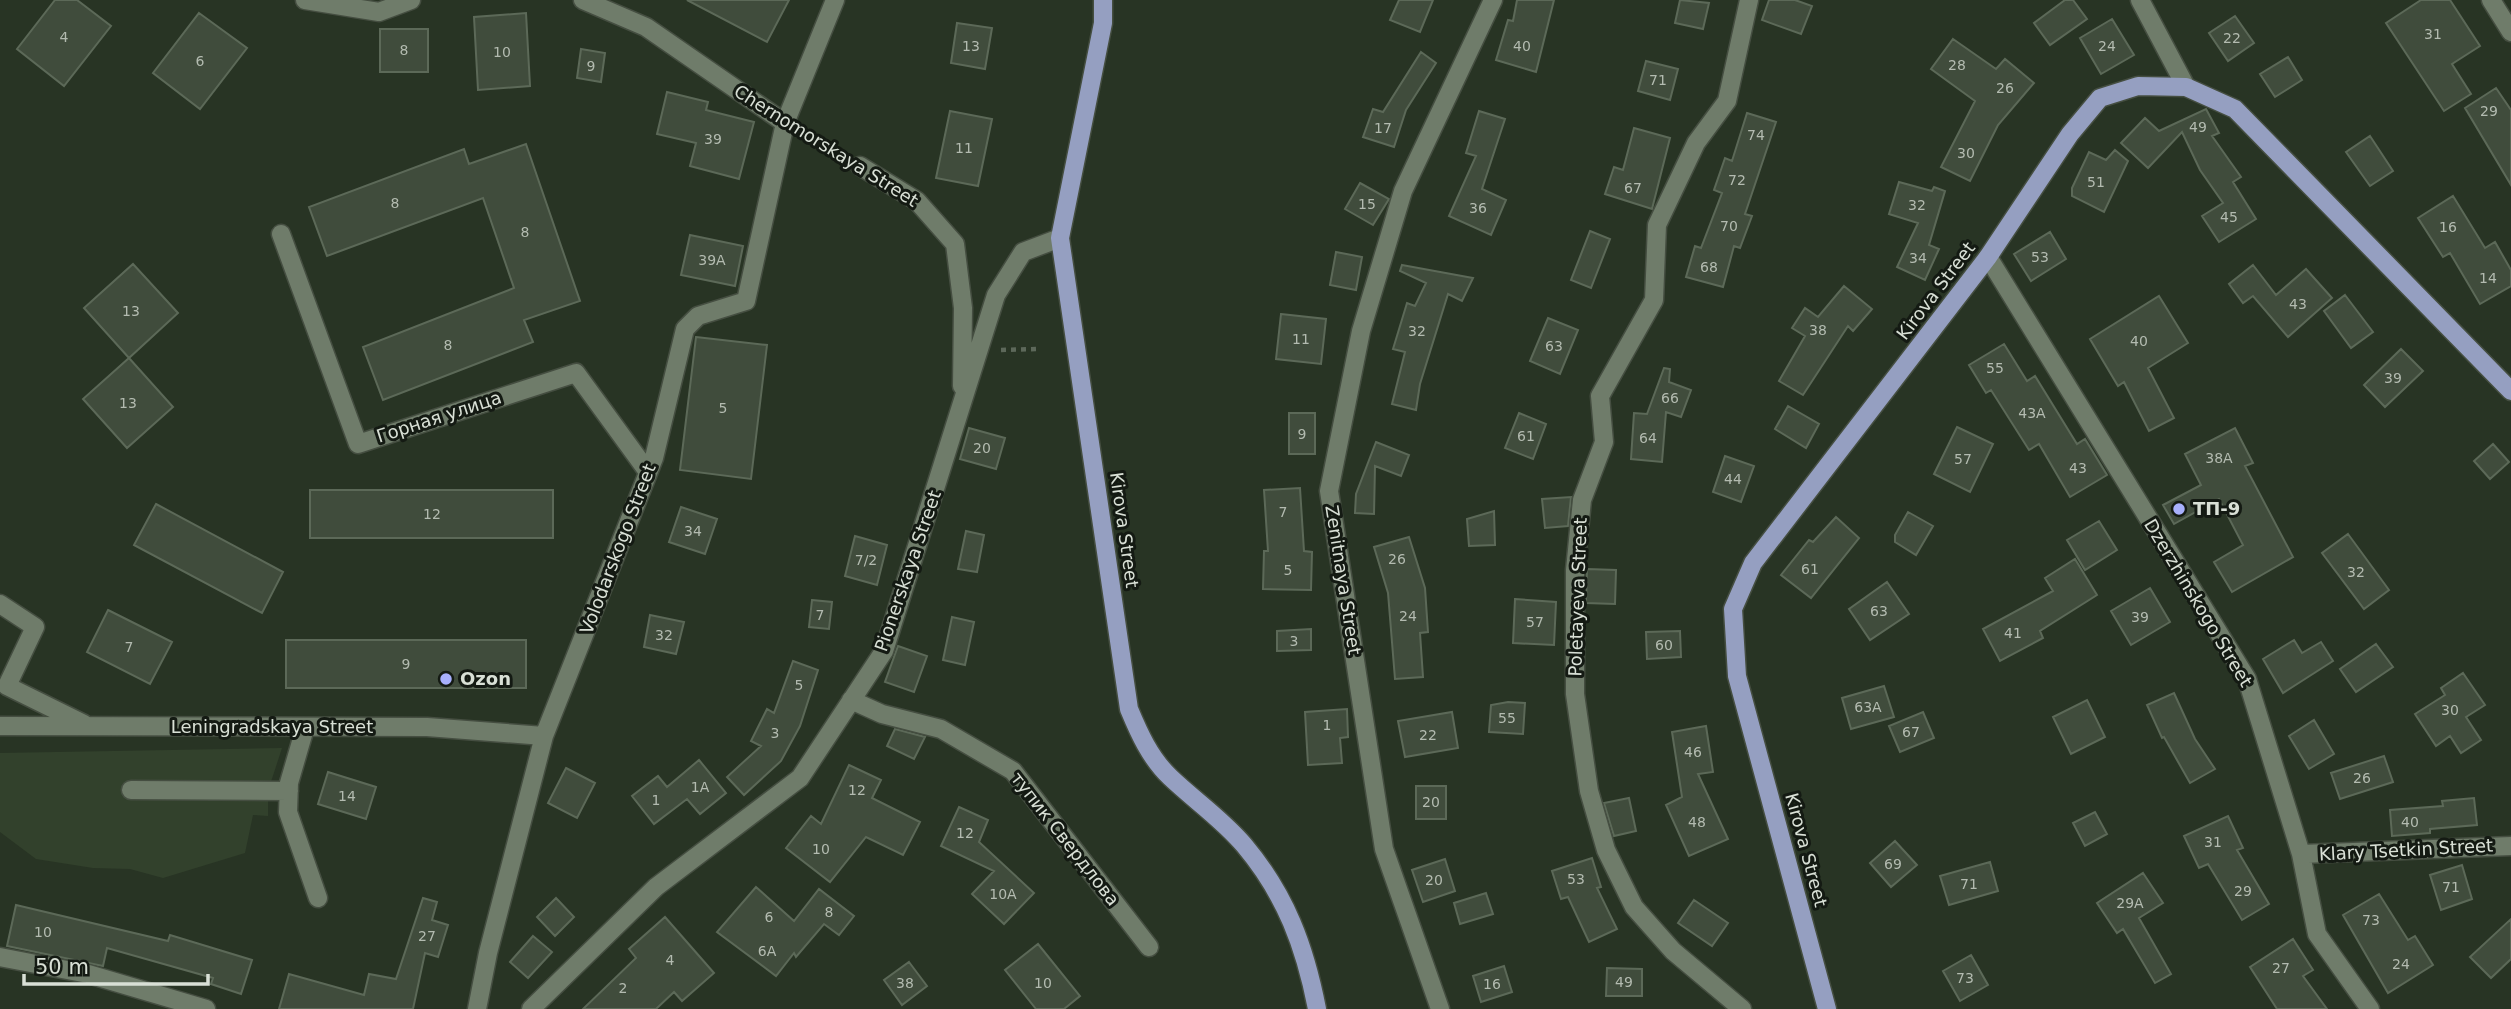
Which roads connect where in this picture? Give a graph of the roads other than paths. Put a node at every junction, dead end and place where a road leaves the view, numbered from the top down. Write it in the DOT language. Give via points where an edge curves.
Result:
graph roads {
  1 [pos="306,0"];
  2 [pos="411,0"];
  3 [pos="583,0"];
  4 [pos="835,0"];
  5 [pos="1103,0"];
  6 [pos="1493,0"];
  7 [pos="1749,0"];
  8 [pos="2140,0"];
  9 [pos="2491,0"];
  10 [pos="2511,32"];
  11 [pos="2186,87"];
  12 [pos="785,123"];
  13 [pos="860,166"];
  14 [pos="281,234"];
  15 [pos="1060,238"];
  16 [pos="1988,257"];
  17 [pos="2511,391"];
  18 [pos="962,407"];
  19 [pos="648,472"];
  20 [pos="0,604"];
  21 [pos="851,700"];
  22 [pos="0,726"];
  23 [pos="90,727"];
  24 [pos="305,728"];
  25 [pos="544,736"];
  26 [pos="131,790"];
  27 [pos="289,791"];
  28 [pos="2511,846"];
  29 [pos="2301,854"];
  30 [pos="318,898"];
  31 [pos="1149,947"];
  32 [pos="0,957"];
  33 [pos="206,1009"];
  34 [pos="477,1009"];
  35 [pos="531,1009"];
  36 [pos="1317,1009"];
  37 [pos="1440,1009"];
  38 [pos="1742,1009"];
  39 [pos="1827,1009"];
  40 [pos="2370,1009"];
  1 -- 2 [label="street" via="379,12"];
  3 -- 12 [label="street, Chernomorskaya Street" via="646,27"];
  4 -- 12 [label="street"];
  5 -- 15 [label="main road, Kirova Street" via="1103,23"];
  6 -- 37 [label="street, Zenitnaya Street" via="1403,191 1360,331 1329,491 1384,849"];
  7 -- 38 [label="street, Poletayeva Street" via="1727,101 1696,144 1657,226 1654,300 1600,396 1604,442 1583,500 1575,570 1575,694 1589,791 1606,850 1634,907 1673,951"];
  8 -- 11 [label="street"];
  9 -- 10 [label="street"];
  11 -- 16 [label="main road, Kirova Street" via="2138,86 2101,98 2070,134"];
  11 -- 17 [label="main road, Kirova Street" via="2235,109"];
  12 -- 19 [label="street, Volodarskogo Street" via="746,300 698,316 685,329"];
  13 -- 18 [label="street, Chernomorskaya Street" via="917,201 955,244 963,308"];
  14 -- 19 [label="street, Горная улица" via="358,444 576,373"];
  15 -- 18 [label="street, Pionerskaya Street" via="1023,252 996,295"];
  15 -- 36 [label="main road, Kirova Street" via="1129,709 1144,743 1168,775 1243,844 1273,882 1306,954"];
  16 -- 29 [label="street, Dzerzhinskogo Street" via="2247,680"];
  16 -- 39 [label="main road, Kirova Street" via="1753,563 1733,609 1737,676"];
  18 -- 21 [label="street, Pionerskaya Street" via="884,651"];
  19 -- 25 [label="street, Volodarskogo Street"];
  20 -- 23 [label="street" via="36,627 7,686"];
  21 -- 31 [label="street, тупик Свердлова" via="881,714 941,730 1013,771"];
  21 -- 35 [label="street, Pionerskaya Street" via="800,778 656,887"];
  22 -- 23 [label="street, Leningradskaya Street"];
  23 -- 24 [label="street, Leningradskaya Street"];
  24 -- 25 [label="street, Leningradskaya Street" via="427,727"];
  24 -- 27 [label="street"];
  25 -- 34 [label="street, Volodarskogo Street"];
  26 -- 27 [label="street"];
  27 -- 30 [label="street" via="288,812"];
  28 -- 29 [label="street, Klary Tsetkin Street"];
  29 -- 40 [label="street, Dzerzhinskogo Street" via="2317,934"];
  32 -- 33 [label="street" via="88,974"];
}
